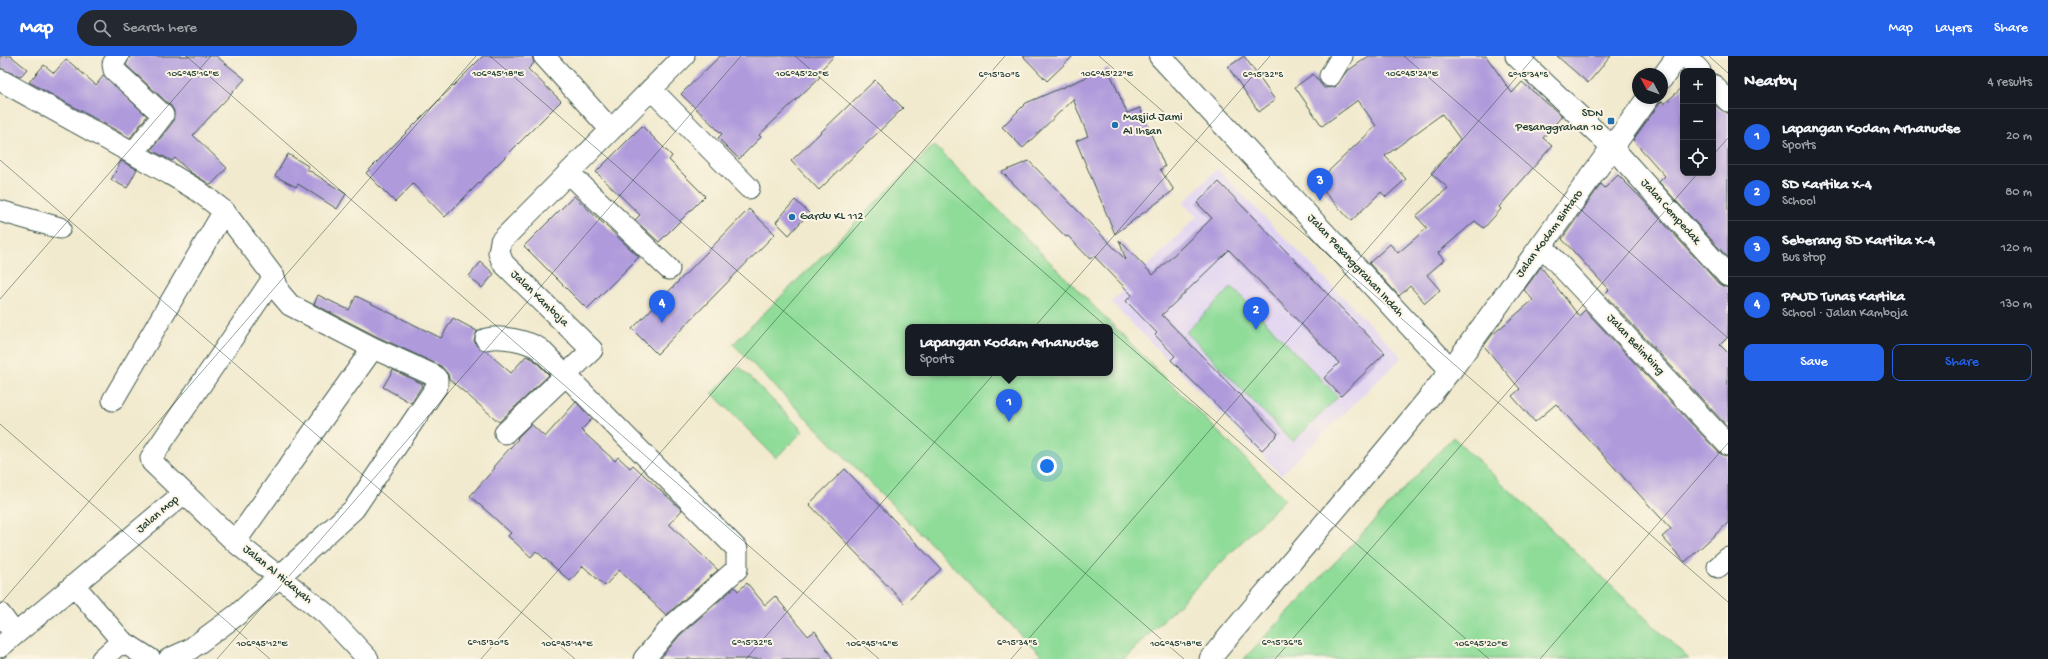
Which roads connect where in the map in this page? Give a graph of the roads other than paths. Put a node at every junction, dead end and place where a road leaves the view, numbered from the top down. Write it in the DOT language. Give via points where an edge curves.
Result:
graph roads {
  1 [pos="118,56"];
  2 [pos="544,56"];
  3 [pos="684,56"];
  4 [pos="1160,56"];
  5 [pos="1342,56"];
  6 [pos="1516,56"];
  7 [pos="1678,56"];
  8 [pos="1686,56"];
  9 [pos="1697,68"];
  10 [pos="1668,70"];
  11 [pos="1330,76"];
  12 [pos="0,80"];
  13 [pos="1716,88"];
  14 [pos="651,89"];
  15 [pos="1728,101"];
  16 [pos="1644,104"];
  17 [pos="611,130"];
  18 [pos="1612,147"];
  19 [pos="133,154"];
  20 [pos="569,173"];
  21 [pos="749,188"];
  22 [pos="0,211"];
  23 [pos="224,211"];
  24 [pos="60,228"];
  25 [pos="1541,245"];
  26 [pos="669,269"];
  27 [pos="1728,276"];
  28 [pos="274,277"];
  29 [pos="486,339"];
  30 [pos="373,348"];
  31 [pos="1451,370"];
  32 [pos="565,374"];
  33 [pos="113,400"];
  34 [pos="506,432"];
  35 [pos="1728,445"];
  36 [pos="184,493"];
  37 [pos="235,542"];
  38 [pos="279,578"];
  39 [pos="74,585"];
  40 [pos="0,614"];
  41 [pos="8,640"];
  42 [pos="122,641"];
  43 [pos="194,654"];
  44 [pos="102,659"];
  45 [pos="150,659"];
  46 [pos="169,659"];
  47 [pos="368,659"];
  48 [pos="644,659"];
  49 [pos="1210,659"];
  1 -- 19 [label="street" via="113,64 114,70 163,115"];
  2 -- 17 [label="street"];
  3 -- 14 [label="street"];
  4 -- 31 [label="street, Jalan Pesanggrahan Indah"];
  5 -- 11 [label="street"];
  6 -- 18 [label="street, Jalan Cempedak"];
  7 -- 10 [label="street"];
  8 -- 9 [label="street"];
  12 -- 19 [label="street"];
  13 -- 15 [label="street"];
  14 -- 17 [label="street"];
  14 -- 21 [label="street"];
  16 -- 18 [label="street, Jalan Kodam Bintaro"];
  17 -- 20 [label="street"];
  18 -- 25 [label="street, Jalan Kodam Bintaro"];
  18 -- 27 [label="street, Jalan Cempedak"];
  19 -- 23 [label="street" via="197,190"];
  20 -- 26 [label="street"];
  20 -- 32 [label="street, Jalan Kamboja" via="501,241 499,253 503,263 592,350"];
  22 -- 24 [label="street"];
  23 -- 28 [label="street"];
  23 -- 33 [label="street"];
  25 -- 31 [label="street, Jalan Kodam Bintaro"];
  25 -- 35 [label="street, Jalan Belimbing"];
  28 -- 30 [label="street" via="279,292 290,305"];
  28 -- 36 [label="street, Jalan Mop" via="151,458 155,467"];
  29 -- 32 [label="street" via="504,338 533,345"];
  30 -- 37 [label="street"];
  30 -- 38 [label="street" via="433,375 437,380 437,386 354,509"];
  31 -- 49 [label="street" via="1373,467 1323,522"];
  32 -- 34 [label="street"];
  32 -- 48 [label="street" via="737,549 737,569 672,626"];
  36 -- 37 [label="street, Jalan Al Hidayah"];
  36 -- 39 [label="street, Jalan Mop"];
  37 -- 38 [label="street, Jalan Al Hidayah"];
  38 -- 43 [label="street"];
  38 -- 47 [label="street, Jalan Al Hidayah" via="326,614"];
  39 -- 41 [label="street, Jalan Mop"];
  39 -- 42 [label="street"];
  40 -- 41 [label="street"];
  42 -- 44 [label="street"];
  42 -- 45 [label="street"];
  43 -- 46 [label="street"];
}
